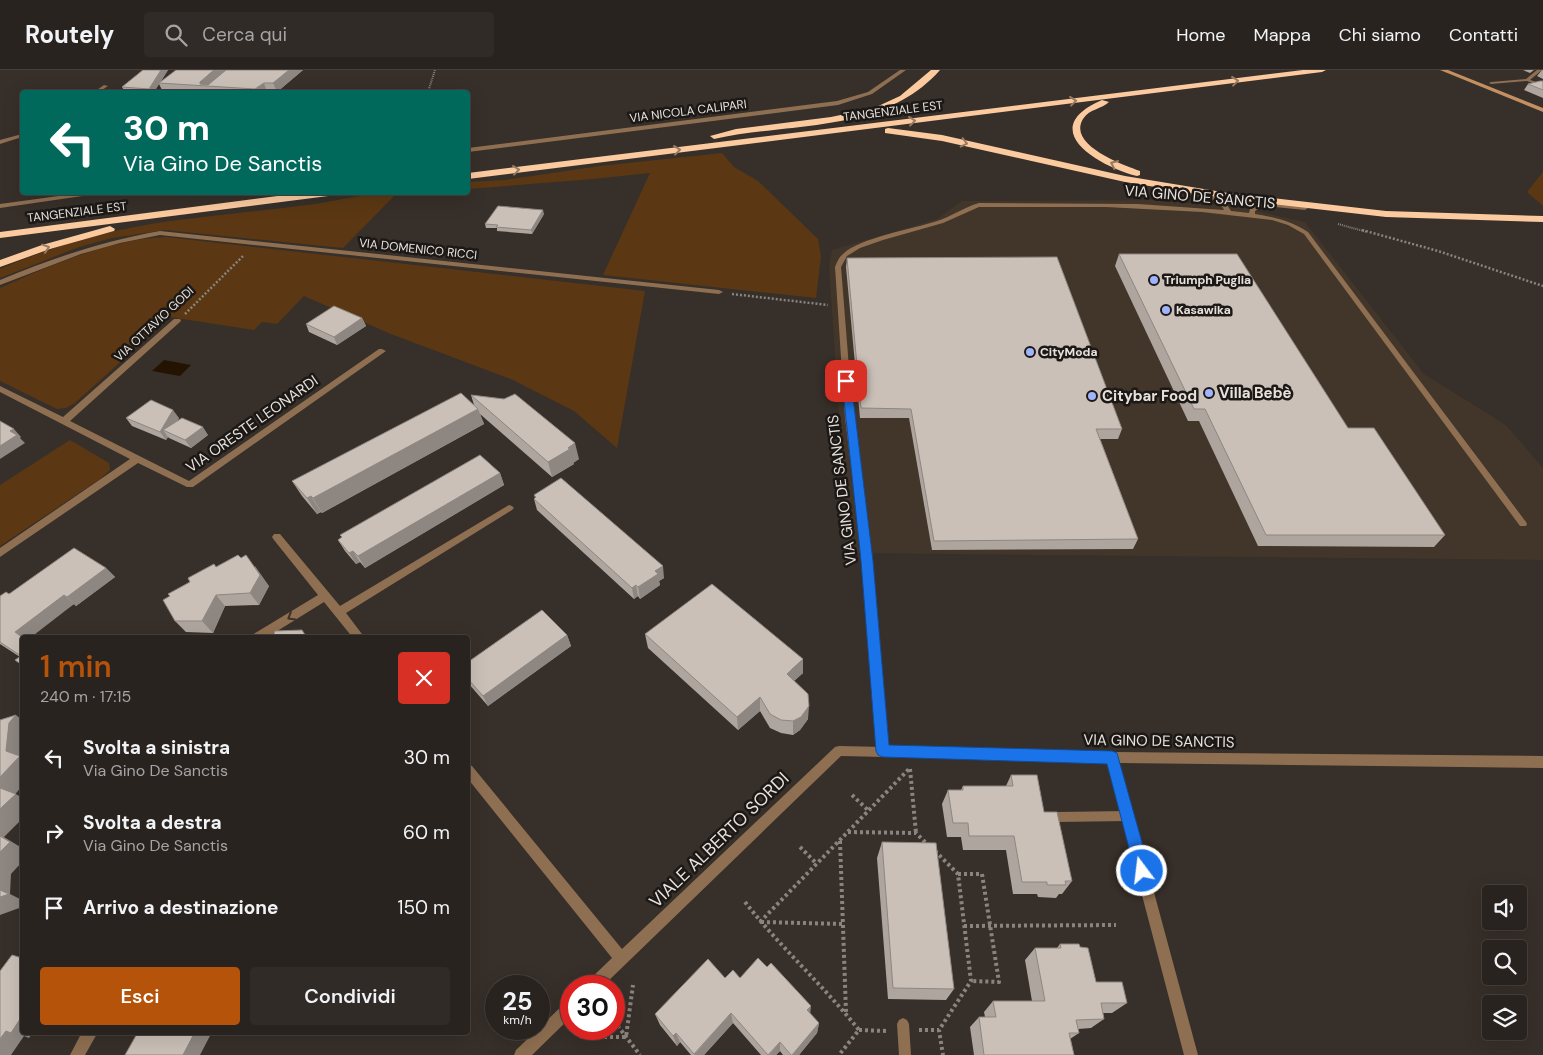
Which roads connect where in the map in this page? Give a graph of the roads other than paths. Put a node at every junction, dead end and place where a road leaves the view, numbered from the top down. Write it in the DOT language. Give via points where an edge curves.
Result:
graph roads {
  1 [pos="903,70"];
  2 [pos="936,70"];
  3 [pos="1245,70"];
  4 [pos="1322,70"];
  5 [pos="1443,70"];
  6 [pos="1457,70"];
  7 [pos="1540,70"];
  8 [pos="1527,80"];
  9 [pos="1491,83"];
  10 [pos="106,86"];
  11 [pos="1543,86"];
  12 [pos="1177,88"];
  13 [pos="99,90"];
  14 [pos="1543,104"];
  15 [pos="1543,110"];
  16 [pos="714,136"];
  17 [pos="20,137"];
  18 [pos="0,142"];
  19 [pos="725,144"];
  20 [pos="470,150"];
  21 [pos="470,167"];
  22 [pos="470,176"];
  23 [pos="1169,187"];
  24 [pos="59,195"];
  25 [pos="84,195"];
  26 [pos="241,195"];
  27 [pos="314,195"];
  28 [pos="307,196"];
  29 [pos="53,199"];
  30 [pos="0,206"];
  31 [pos="1318,206"];
  32 [pos="1543,211"];
  33 [pos="1229,213"];
  34 [pos="1252,216"];
  35 [pos="1543,219"];
  36 [pos="0,226"];
  37 [pos="0,235"];
  38 [pos="0,264"];
  39 [pos="0,282"];
  40 [pos="719,292"];
  41 [pos="177,321"];
  42 [pos="382,351"];
  43 [pos="0,389"];
  44 [pos="64,421"];
  45 [pos="138,458"];
  46 [pos="509,508"];
  47 [pos="1523,524"];
  48 [pos="277,536"];
  49 [pos="0,553"];
  50 [pos="326,596"];
  51 [pos="339,612"];
  52 [pos="261,635"];
  53 [pos="358,635"];
  54 [pos="883,751"];
  55 [pos="1112,758"];
  56 [pos="1543,762"];
  57 [pos="470,772"];
  58 [pos="1128,816"];
  59 [pos="1057,817"];
  60 [pos="622,959"];
  61 [pos="605,975"];
  62 [pos="560,1018"];
  63 [pos="903,1024"];
  64 [pos="89,1035"];
  65 [pos="77,1055"];
  66 [pos="521,1055"];
  67 [pos="905,1055"];
  68 [pos="1192,1055"];
  1 -- 20 [label="street, VIA NICOLA CALIPARI" via="870,93 838,102"];
  2 -- 16 [label="highway" via="899,100 872,110"];
  3 -- 16 [label="highway, TANGENZIALE EST"];
  12 -- 4 [label="highway, TANGENZIALE EST, one-way"];
  5 -- 15 [label="main road"];
  6 -- 9 [label="main road"];
  7 -- 8 [label="lane"];
  8 -- 9 [label="lane"];
  8 -- 11 [label="lane"];
  9 -- 14 [label="main road"];
  10 -- 13 [label="lane"];
  19 -- 12 [label="highway, TANGENZIALE EST, one-way"];
  32 -- 12 [label="highway, one-way" via="1361,204 1182,183 1144,176 1114,165 1079,139 1076,120 1084,112 1114,99 1164,93"];
  16 -- 21 [label="highway, TANGENZIALE EST"];
  17 -- 18 [label="lane"];
  22 -- 19 [label="highway, TANGENZIALE EST, one-way"];
  19 -- 23 [label="highway, one-way" via="737,146 863,131 897,131 940,137 1065,167"];
  23 -- 31 [label="highway"];
  23 -- 33 [label="lane" via="1221,200"];
  24 -- 29 [label="street"];
  25 -- 29 [label="street"];
  26 -- 36 [label="highway, TANGENZIALE EST"];
  27 -- 28 [label="highway, TANGENZIALE EST"];
  28 -- 37 [label="highway, TANGENZIALE EST"];
  38 -- 28 [label="highway, one-way" via="80,237 141,222"];
  29 -- 30 [label="street"];
  31 -- 34 [label="lane" via="1263,204 1252,210"];
  31 -- 35 [label="highway"];
  33 -- 34 [label="lane, VIA GINO DE SANCTIS"];
  33 -- 54 [label="lane, VIA GINO DE SANCTIS" via="1152,205 979,205 945,220 862,246 847,252 841,259 838,267 849,418 867,561"];
  34 -- 47 [label="lane, VIA GINO DE SANCTIS" via="1288,222 1306,233"];
  39 -- 40 [label="street, VIA DOMENICO RICCI" via="100,245 160,233"];
  41 -- 44 [label="street, VIA OTTAVIO GODI"];
  42 -- 45 [label="street, VIA ORESTE LEONARDI" via="190,485"];
  43 -- 44 [label="street, VIA ORESTE LEONARDI"];
  44 -- 45 [label="street, VIA ORESTE LEONARDI"];
  45 -- 49 [label="street"];
  46 -- 51 [label="street"];
  48 -- 50 [label="street"];
  50 -- 51 [label="street"];
  50 -- 52 [label="street, one-way"];
  51 -- 53 [label="street"];
  54 -- 55 [label="street, VIA GINO DE SANCTIS"];
  54 -- 60 [label="street, VIALE ALBERTO SORDI" via="840,751"];
  55 -- 56 [label="street, VIA GINO DE SANCTIS"];
  55 -- 58 [label="street"];
  57 -- 60 [label="street"];
  58 -- 59 [label="lane"];
  58 -- 68 [label="street"];
  60 -- 61 [label="street, VIALE ALBERTO SORDI"];
  62 -- 66 [label="street"];
  63 -- 67 [label="lane"];
  64 -- 65 [label="street"];
}
